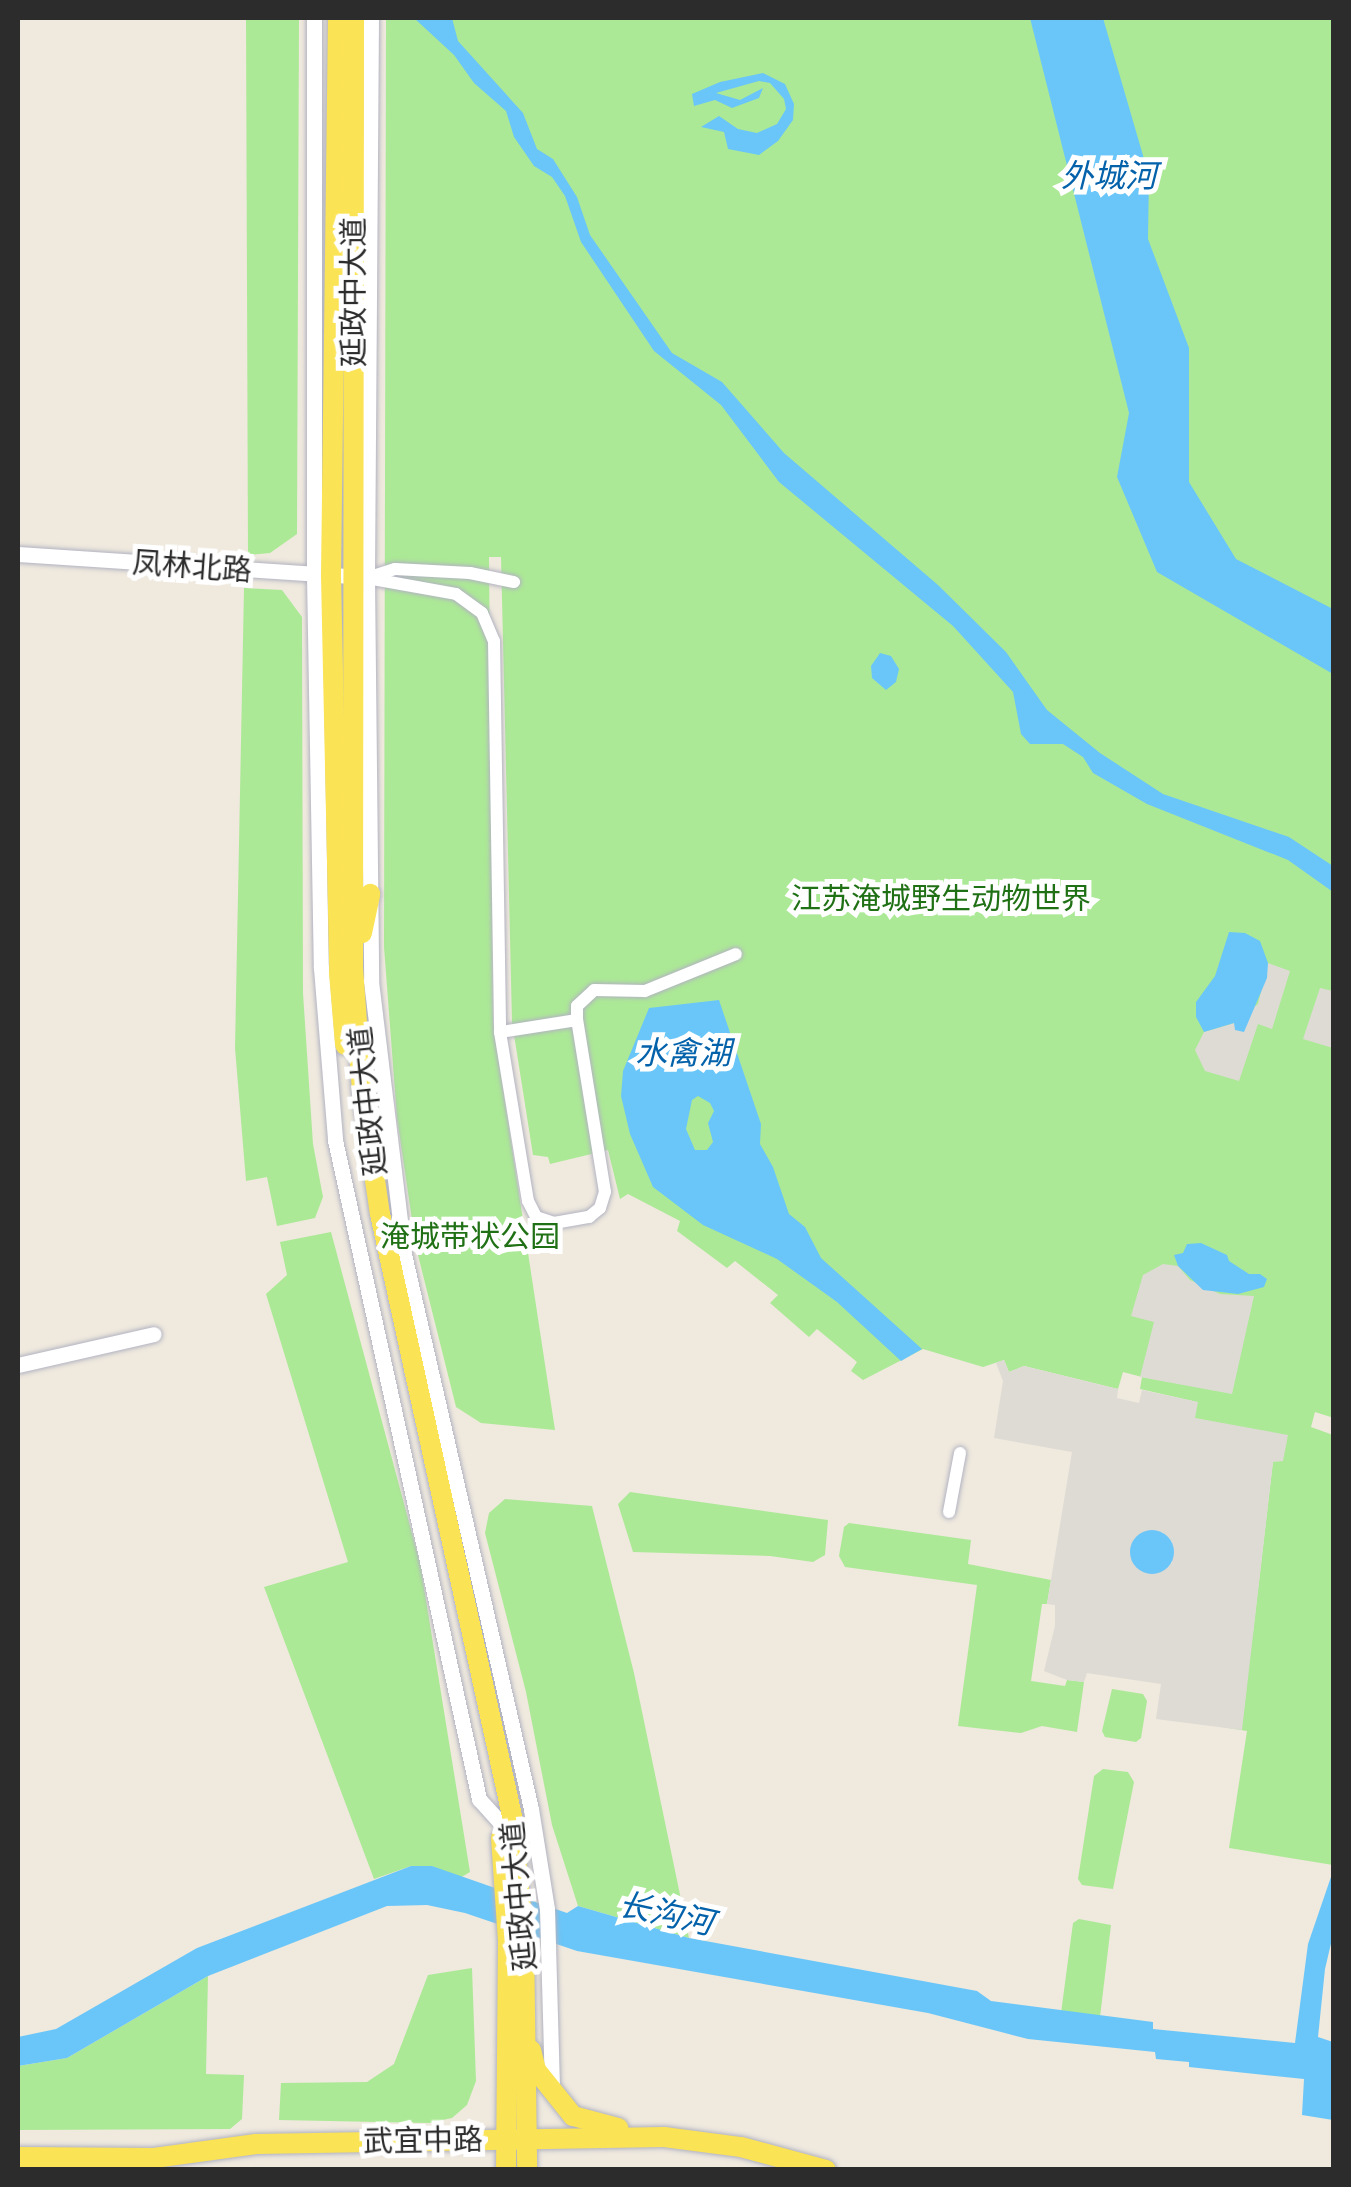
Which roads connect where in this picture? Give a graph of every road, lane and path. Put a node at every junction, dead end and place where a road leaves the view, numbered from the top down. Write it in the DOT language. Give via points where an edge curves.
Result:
graph roads {
  1 [pos="314,18"];
  2 [pos="338,18"];
  3 [pos="354,18"];
  4 [pos="371,18"];
  5 [pos="18,554"];
  6 [pos="341,576"];
  7 [pos="514,582"];
  8 [pos="370,894"];
  9 [pos="736,954"];
  10 [pos="354,975"];
  11 [pos="577,1020"];
  12 [pos="500,1032"];
  13 [pos="154,1334"];
  14 [pos="18,1365"];
  15 [pos="960,1453"];
  16 [pos="949,1512"];
  17 [pos="506,1818"];
  18 [pos="516,1942"];
  19 [pos="525,2026"];
  20 [pos="552,2094"];
  21 [pos="664,2137"];
  22 [pos="515,2138"];
  23 [pos="18,2157"];
  24 [pos="506,2170"];
  25 [pos="527,2170"];
  26 [pos="826,2170"];
  1 -- 6 [label="street"];
  2 -- 6 [label="main road, 延政中大道"];
  3 -- 6 [label="main road, 延政中大道"];
  4 -- 6 [label="street"];
  5 -- 6 [label="street, 凤林北路"];
  6 -- 7 [label="street" via="395,569"];
  6 -- 8 [label="street"];
  6 -- 10 [label="main road, 延政中大道"];
  6 -- 12 [label="street" via="456,594 482,612 494,641"];
  6 -- 17 [label="main road, 延政中大道" via="340,973 349,1096 368,1219"];
  8 -- 10 [label="main road"];
  8 -- 20 [label="street" via="371,981 404,1254 531,1809 547,1909"];
  9 -- 11 [label="street" via="645,991 594,990 577,1006"];
  10 -- 17 [label="main road, 延政中大道" via="380,1214"];
  11 -- 12 [label="street"];
  11 -- 12 [label="street" via="604,1192 600,1208 589,1216 554,1223 536,1217 528,1201"];
  13 -- 14 [label="street"];
  15 -- 16 [label="street"];
  17 -- 18 [label="main road, 延政中大道"];
  18 -- 19 [label="main road, 延政中大道"];
  18 -- 22 [label="main road, 延政中大道"];
  19 -- 20 [label="main road" via="536,2070"];
  19 -- 22 [label="main road, 延政中大道"];
  20 -- 21 [label="main road" via="573,2116"];
  21 -- 22 [label="main road, 武宜中路"];
  21 -- 26 [label="main road, 武宜中路" via="741,2147"];
  22 -- 23 [label="main road, 武宜中路" via="256,2144 154,2158"];
  22 -- 24 [label="main road, 延政中大道"];
  22 -- 25 [label="main road, 延政中大道"];
}
